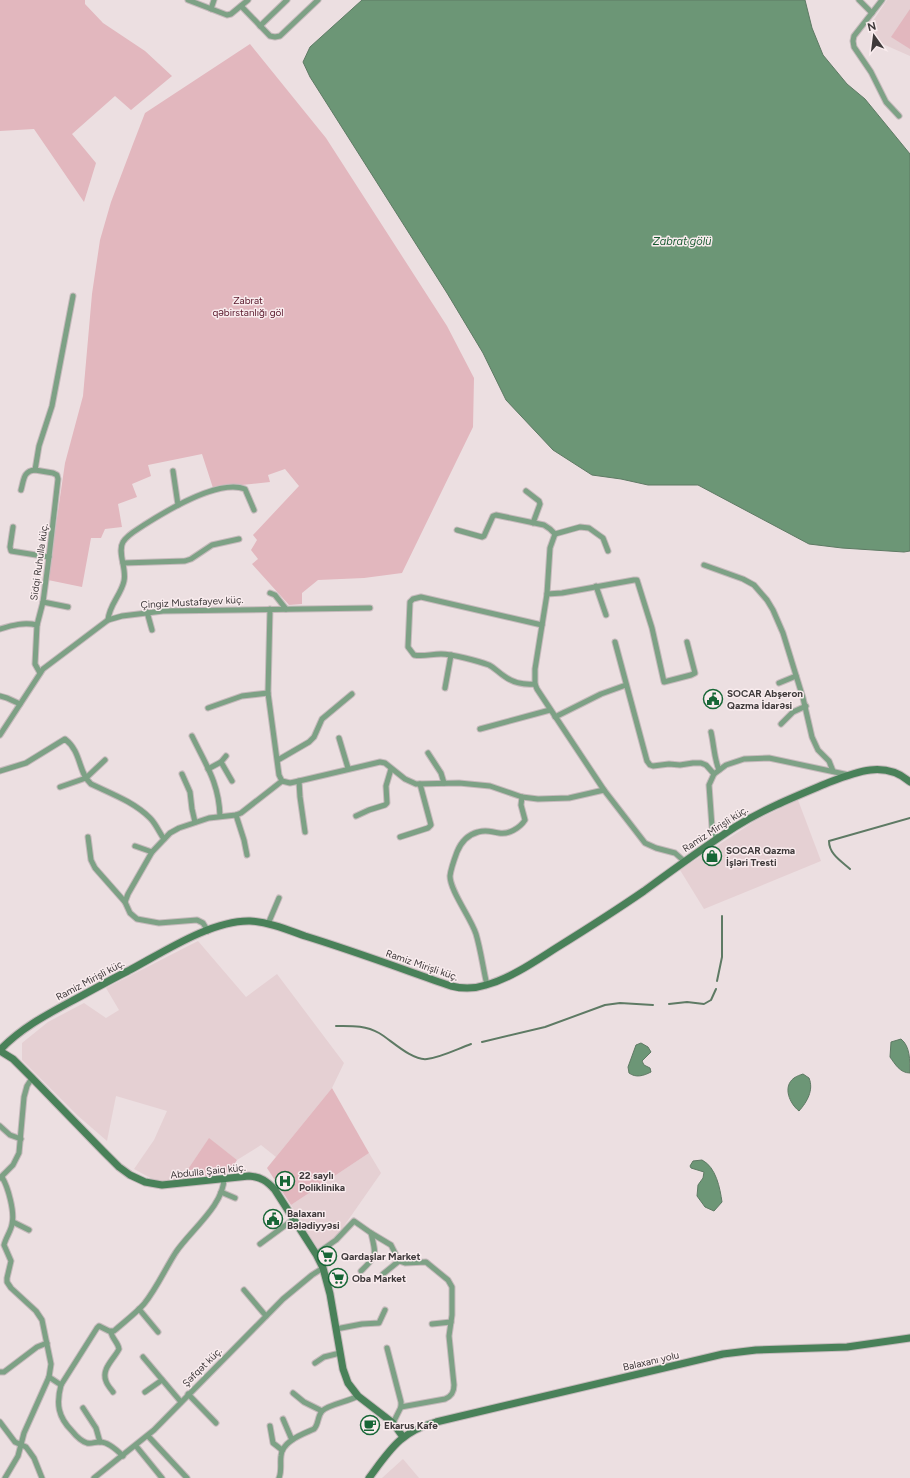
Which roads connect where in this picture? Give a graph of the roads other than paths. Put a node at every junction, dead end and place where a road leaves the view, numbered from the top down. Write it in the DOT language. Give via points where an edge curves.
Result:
graph roads {
  1 [pos="188,0"];
  2 [pos="214,0"];
  3 [pos="248,0"];
  4 [pos="287,0"];
  5 [pos="318,0"];
  6 [pos="859,0"];
  7 [pos="882,0"];
  8 [pos="241,6"];
  9 [pos="210,9"];
  10 [pos="872,13"];
  11 [pos="260,26"];
  12 [pos="899,116"];
  13 [pos="73,296"];
  14 [pos="35,470"];
  15 [pos="173,471"];
  16 [pos="21,490"];
  17 [pos="526,491"];
  18 [pos="178,505"];
  19 [pos="254,510"];
  20 [pos="533,523"];
  21 [pos="13,528"];
  22 [pos="457,530"];
  23 [pos="555,534"];
  24 [pos="239,539"];
  25 [pos="608,551"];
  26 [pos="49,557"];
  27 [pos="124,564"];
  28 [pos="704,565"];
  29 [pos="596,586"];
  30 [pos="270,593"];
  31 [pos="547,594"];
  32 [pos="43,602"];
  33 [pos="68,607"];
  34 [pos="370,608"];
  35 [pos="270,609"];
  36 [pos="286,609"];
  37 [pos="148,612"];
  38 [pos="606,615"];
  39 [pos="108,620"];
  40 [pos="37,625"];
  41 [pos="542,625"];
  42 [pos="0,629"];
  43 [pos="152,630"];
  44 [pos="615,642"];
  45 [pos="687,642"];
  46 [pos="451,655"];
  47 [pos="40,673"];
  48 [pos="796,676"];
  49 [pos="779,683"];
  50 [pos="535,684"];
  51 [pos="626,685"];
  52 [pos="445,688"];
  53 [pos="268,693"];
  54 [pos="352,694"];
  55 [pos="0,696"];
  56 [pos="20,704"];
  57 [pos="806,706"];
  58 [pos="208,708"];
  59 [pos="550,710"];
  60 [pos="555,717"];
  61 [pos="781,724"];
  62 [pos="480,729"];
  63 [pos="711,732"];
  64 [pos="0,735"];
  65 [pos="192,736"];
  66 [pos="340,738"];
  67 [pos="428,753"];
  68 [pos="226,756"];
  69 [pos="105,760"];
  70 [pos="278,760"];
  71 [pos="221,762"];
  72 [pos="348,768"];
  73 [pos="208,769"];
  74 [pos="391,769"];
  75 [pos="719,770"];
  76 [pos="0,771"];
  77 [pos="833,771"];
  78 [pos="182,774"];
  79 [pos="714,774"];
  80 [pos="849,775"];
  81 [pos="86,778"];
  82 [pos="299,781"];
  83 [pos="232,782"];
  84 [pos="282,782"];
  85 [pos="910,782"];
  86 [pos="444,783"];
  87 [pos="420,784"];
  88 [pos="60,787"];
  89 [pos="604,790"];
  90 [pos="522,797"];
  91 [pos="236,815"];
  92 [pos="220,816"];
  93 [pos="356,816"];
  94 [pos="195,822"];
  95 [pos="305,832"];
  96 [pos="88,837"];
  97 [pos="400,837"];
  98 [pos="164,839"];
  99 [pos="716,839"];
  100 [pos="135,846"];
  101 [pos="152,852"];
  102 [pos="246,855"];
  103 [pos="684,861"];
  104 [pos="279,898"];
  105 [pos="125,902"];
  106 [pos="268,924"];
  107 [pos="208,931"];
  108 [pos="487,985"];
  109 [pos="0,1050"];
  110 [pos="32,1078"];
  111 [pos="0,1126"];
  112 [pos="21,1139"];
  113 [pos="1,1178"];
  114 [pos="224,1178"];
  115 [pos="221,1192"];
  116 [pos="235,1198"];
  117 [pos="294,1220"];
  118 [pos="13,1222"];
  119 [pos="29,1230"];
  120 [pos="371,1233"];
  121 [pos="260,1244"];
  122 [pos="2,1246"];
  123 [pos="316,1254"];
  124 [pos="399,1261"];
  125 [pos="323,1268"];
  126 [pos="361,1271"];
  127 [pos="383,1274"];
  128 [pos="244,1290"];
  129 [pos="139,1310"];
  130 [pos="385,1310"];
  131 [pos="266,1316"];
  132 [pos="451,1322"];
  133 [pos="432,1324"];
  134 [pos="336,1329"];
  135 [pos="111,1332"];
  136 [pos="158,1332"];
  137 [pos="910,1338"];
  138 [pos="47,1343"];
  139 [pos="388,1348"];
  140 [pos="340,1353"];
  141 [pos="143,1357"];
  142 [pos="315,1363"];
  143 [pos="0,1372"];
  144 [pos="49,1377"];
  145 [pos="162,1380"];
  146 [pos="61,1385"];
  147 [pos="113,1392"];
  148 [pos="145,1392"];
  149 [pos="188,1394"];
  150 [pos="293,1394"];
  151 [pos="358,1396"];
  152 [pos="181,1402"];
  153 [pos="401,1407"];
  154 [pos="83,1408"];
  155 [pos="322,1411"];
  156 [pos="283,1419"];
  157 [pos="0,1422"];
  158 [pos="216,1423"];
  159 [pos="392,1423"];
  160 [pos="270,1426"];
  161 [pos="148,1436"];
  162 [pos="403,1437"];
  163 [pos="292,1440"];
  164 [pos="100,1442"];
  165 [pos="21,1445"];
  166 [pos="136,1446"];
  167 [pos="282,1450"];
  168 [pos="123,1456"];
  169 [pos="5,1478"];
  170 [pos="42,1478"];
  171 [pos="94,1478"];
  172 [pos="162,1478"];
  173 [pos="187,1478"];
  174 [pos="279,1478"];
  175 [pos="369,1478"];
  1 -- 9 [label="street"];
  2 -- 9 [label="street"];
  3 -- 8 [label="street"];
  4 -- 11 [label="street"];
  5 -- 11 [label="street" via="280,36 270,36"];
  6 -- 10 [label="street"];
  7 -- 10 [label="street"];
  8 -- 9 [label="street" via="228,15"];
  8 -- 11 [label="street"];
  10 -- 12 [label="street" via="854,36 854,47 871,72 882,97"];
  13 -- 14 [label="street" via="52,406 39,446"];
  14 -- 16 [label="street" via="26,473"];
  14 -- 26 [label="street, Sidqi Ruhulla küç." via="53,473 58,479"];
  15 -- 18 [label="street"];
  17 -- 20 [label="street" via="540,504"];
  18 -- 19 [label="street" via="212,492 240,487 245,489"];
  18 -- 27 [label="street" via="130,534 121,547"];
  20 -- 22 [label="street" via="496,515 482,537"];
  20 -- 23 [label="street" via="544,526"];
  21 -- 26 [label="street" via="11,551"];
  23 -- 25 [label="street" via="580,527 589,528 603,538"];
  23 -- 31 [label="street" via="550,548"];
  24 -- 27 [label="street" via="212,545 185,561"];
  26 -- 32 [label="street, Sidqi Ruhulla küç."];
  27 -- 39 [label="street" via="124,582 109,612"];
  28 -- 48 [label="street" via="743,579 760,591 777,619"];
  29 -- 31 [label="street"];
  29 -- 38 [label="street"];
  29 -- 45 [label="street" via="637,580 652,628 664,682 694,673"];
  30 -- 36 [label="street" via="275,595"];
  31 -- 41 [label="street"];
  32 -- 33 [label="street"];
  32 -- 40 [label="street, Sidqi Ruhulla küç."];
  34 -- 36 [label="street, Çingiz Mustafayev küç."];
  35 -- 36 [label="street, Çingiz Mustafayev küç."];
  35 -- 37 [label="street, Çingiz Mustafayev küç."];
  35 -- 53 [label="street"];
  37 -- 39 [label="street, Çingiz Mustafayev küç."];
  37 -- 43 [label="street"];
  39 -- 47 [label="street, Çingiz Mustafayev küç."];
  40 -- 42 [label="street" via="22,623"];
  40 -- 47 [label="street, Sidqi Ruhulla küç." via="35,664"];
  41 -- 46 [label="street" via="421,597 413,599 410,602 408,647 414,655 419,656"];
  41 -- 50 [label="street"];
  44 -- 51 [label="street"];
  46 -- 50 [label="street" via="488,665 520,684"];
  46 -- 52 [label="street"];
  47 -- 56 [label="street, Çingiz Mustafayev küç."];
  48 -- 49 [label="street"];
  48 -- 57 [label="street"];
  50 -- 59 [label="street"];
  51 -- 60 [label="street" via="601,694"];
  51 -- 79 [label="street" via="650,765 680,766 701,763"];
  53 -- 58 [label="street" via="242,696"];
  53 -- 70 [label="street"];
  54 -- 70 [label="street" via="322,718 314,737 309,742"];
  55 -- 56 [label="street"];
  56 -- 64 [label="street, Çingiz Mustafayev küç."];
  57 -- 61 [label="street" via="794,712"];
  57 -- 77 [label="street" via="815,744 829,761"];
  59 -- 60 [label="street"];
  59 -- 62 [label="street"];
  60 -- 89 [label="street"];
  63 -- 75 [label="street"];
  65 -- 73 [label="street"];
  66 -- 72 [label="street"];
  67 -- 86 [label="street" via="441,773"];
  68 -- 71 [label="street"];
  69 -- 81 [label="street"];
  70 -- 84 [label="street"];
  71 -- 73 [label="street"];
  71 -- 83 [label="street"];
  72 -- 74 [label="street" via="380,762"];
  72 -- 82 [label="street"];
  73 -- 92 [label="street" via="218,792"];
  74 -- 87 [label="street" via="410,782"];
  74 -- 93 [label="street" via="386,786 387,803"];
  75 -- 77 [label="street" via="735,761 760,757"];
  75 -- 79 [label="street"];
  76 -- 81 [label="street" via="26,763 64,739 70,743 79,758"];
  77 -- 80 [label="street"];
  78 -- 94 [label="street" via="190,792"];
  79 -- 99 [label="street" via="709,785 712,827"];
  80 -- 85 [label="street, Ramiz Mirişli küç." via="868,769 884,770 897,773"];
  80 -- 99 [label="street, Ramiz Mirişli küç." via="771,807"];
  81 -- 88 [label="street"];
  81 -- 98 [label="street" via="91,784 138,808 154,823"];
  82 -- 84 [label="street"];
  82 -- 95 [label="street"];
  84 -- 91 [label="street"];
  86 -- 87 [label="street"];
  86 -- 90 [label="street" via="490,786"];
  87 -- 97 [label="street" via="431,825"];
  89 -- 90 [label="street" via="553,800"];
  89 -- 103 [label="street" via="645,843 675,853"];
  90 -- 108 [label="street" via="521,805 525,820 521,825 506,833 489,830 471,835 460,846 451,870 451,881 476,934"];
  91 -- 92 [label="street"];
  91 -- 102 [label="street"];
  92 -- 94 [label="street"];
  94 -- 98 [label="street" via="179,828"];
  96 -- 105 [label="street" via="94,868"];
  98 -- 101 [label="street"];
  99 -- 103 [label="street, Ramiz Mirişli küç."];
  100 -- 101 [label="street"];
  101 -- 105 [label="street"];
  103 -- 108 [label="street, Ramiz Mirişli küç." via="574,937 523,968"];
  104 -- 106 [label="street"];
  105 -- 107 [label="street" via="130,913 137,919 160,923 197,920 203,923"];
  106 -- 107 [label="street, Ramiz Mirişli küç." via="239,922"];
  106 -- 108 [label="street, Ramiz Mirişli küç." via="451,986 468,989"];
  107 -- 109 [label="street, Ramiz Mirişli küç." via="170,948 41,1018 11,1038"];
  109 -- 110 [label="street, Abdulla Şaiq küç."];
  110 -- 112 [label="street" via="24,1097"];
  110 -- 114 [label="street, Abdulla Şaiq küç." via="103,1151 136,1178 162,1185"];
  111 -- 112 [label="street" via="10,1135"];
  112 -- 113 [label="street" via="17,1159"];
  113 -- 118 [label="street" via="5,1182"];
  114 -- 115 [label="street"];
  114 -- 117 [label="street, Abdulla Şaiq küç." via="255,1176 265,1180 275,1190"];
  115 -- 116 [label="street"];
  115 -- 129 [label="street" via="178,1250"];
  117 -- 121 [label="street"];
  117 -- 123 [label="street, Abdulla Şaiq küç."];
  118 -- 119 [label="street"];
  118 -- 122 [label="street"];
  120 -- 123 [label="street" via="354,1221 336,1240"];
  120 -- 124 [label="street" via="392,1245"];
  120 -- 126 [label="street" via="375,1255"];
  122 -- 138 [label="street" via="11,1261 8,1285 36,1311 42,1320"];
  123 -- 125 [label="street, Abdulla Şaiq küç."];
  124 -- 127 [label="street"];
  124 -- 132 [label="street" via="426,1262 448,1280 452,1287"];
  125 -- 131 [label="street, Şəfqət küç." via="291,1291"];
  125 -- 134 [label="street, Abdulla Şaiq küç."];
  128 -- 131 [label="street"];
  129 -- 135 [label="street"];
  129 -- 136 [label="street"];
  130 -- 134 [label="street" via="380,1323"];
  131 -- 149 [label="street, Şəfqət küç."];
  132 -- 133 [label="street"];
  132 -- 153 [label="street" via="449,1336 454,1392 449,1398"];
  134 -- 140 [label="street, Abdulla Şaiq küç."];
  135 -- 146 [label="street" via="99,1326 97,1328"];
  135 -- 147 [label="street" via="119,1349 108,1366 105,1378"];
  137 -- 162 [label="street, Balaxanı yolu" via="848,1348 756,1350 723,1354 431,1423"];
  138 -- 143 [label="street" via="37,1347 4,1372"];
  138 -- 144 [label="street" via="51,1364"];
  139 -- 153 [label="street"];
  140 -- 142 [label="street" via="324,1357"];
  140 -- 151 [label="street, Abdulla Şaiq küç." via="346,1377"];
  141 -- 145 [label="street"];
  144 -- 146 [label="street"];
  144 -- 165 [label="street"];
  145 -- 148 [label="street"];
  145 -- 152 [label="street"];
  146 -- 164 [label="street" via="59,1407 62,1419 75,1435 89,1444"];
  149 -- 152 [label="street, Şəfqət küç."];
  149 -- 158 [label="street"];
  150 -- 155 [label="street"];
  151 -- 155 [label="street"];
  151 -- 159 [label="street, Abdulla Şaiq küç."];
  152 -- 161 [label="street, Şəfqət küç."];
  153 -- 159 [label="street"];
  154 -- 164 [label="street" via="96,1428"];
  155 -- 163 [label="street" via="314,1429"];
  156 -- 163 [label="street"];
  157 -- 165 [label="street" via="15,1442"];
  159 -- 162 [label="street, Abdulla Şaiq küç."];
  160 -- 167 [label="street" via="273,1443"];
  161 -- 166 [label="street, Şəfqət küç."];
  161 -- 173 [label="street"];
  162 -- 175 [label="street, Balaxanı yolu"];
  163 -- 167 [label="street"];
  164 -- 168 [label="street" via="104,1442"];
  165 -- 169 [label="street" via="18,1456"];
  165 -- 170 [label="street" via="31,1454"];
  166 -- 168 [label="street, Şəfqət küç."];
  166 -- 172 [label="street"];
  167 -- 174 [label="street"];
  168 -- 171 [label="street, Şəfqət küç."];
}
